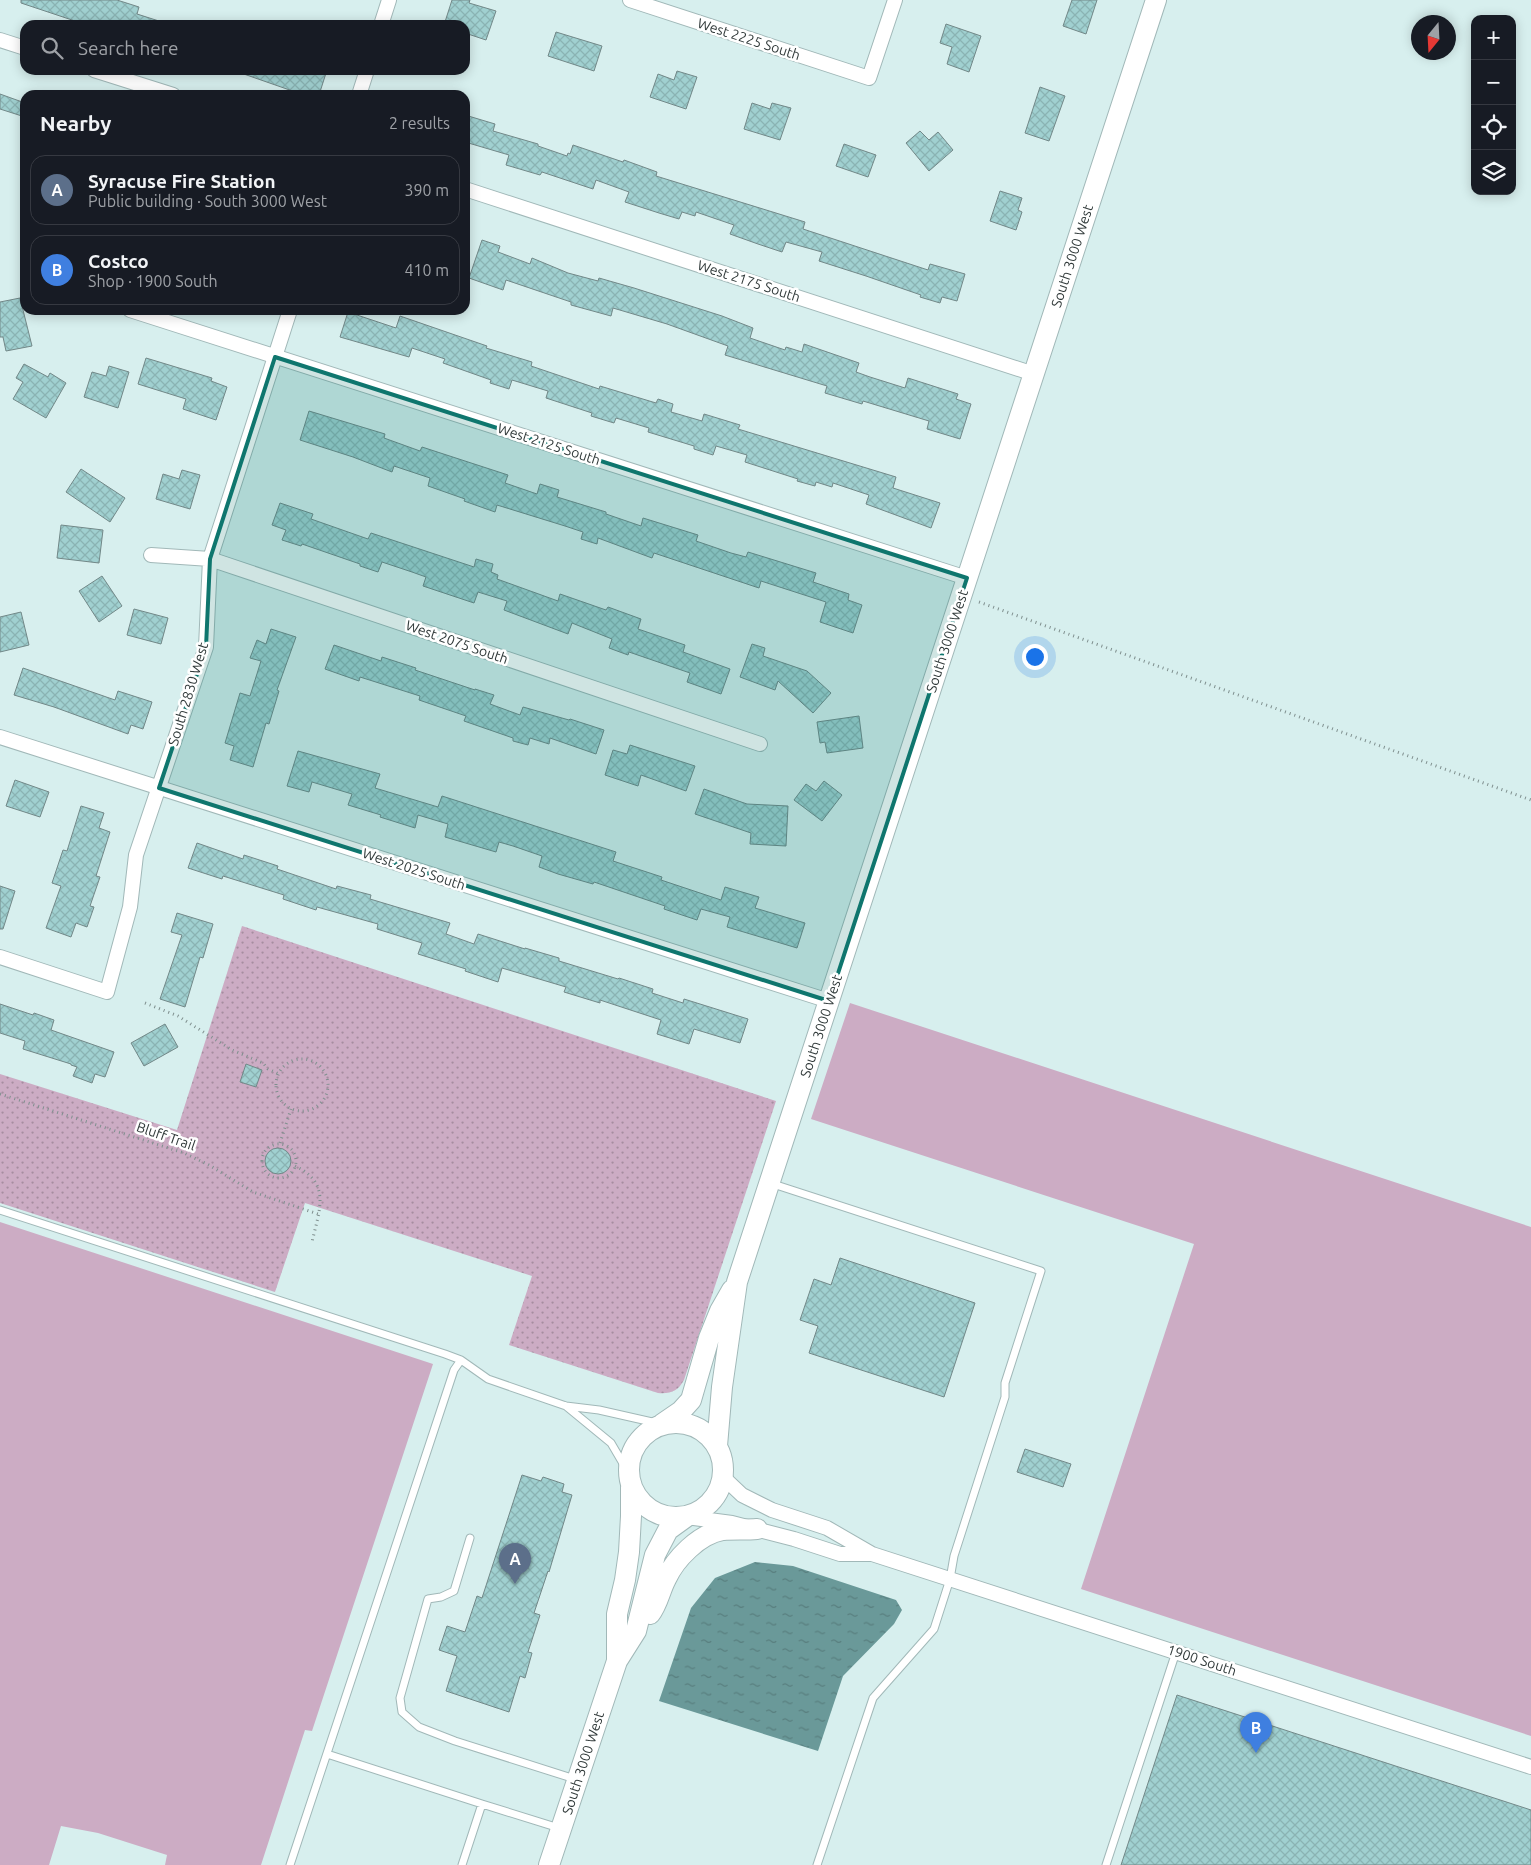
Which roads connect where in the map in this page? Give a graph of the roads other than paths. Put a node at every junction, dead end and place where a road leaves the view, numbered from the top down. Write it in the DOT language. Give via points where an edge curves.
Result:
graph roads {
  1 [pos="389,0"];
  2 [pos="895,0"];
  3 [pos="1156,0"];
  4 [pos="637,1"];
  5 [pos="383,20"];
  6 [pos="0,40"];
  7 [pos="20,46"];
  8 [pos="110,75"];
  9 [pos="365,75"];
  10 [pos="157,90"];
  11 [pos="361,90"];
  12 [pos="470,191"];
  13 [pos="146,315"];
  14 [pos="288,315"];
  15 [pos="275,356"];
  16 [pos="1034,374"];
  17 [pos="151,555"];
  18 [pos="210,559"];
  19 [pos="964,587"];
  20 [pos="0,737"];
  21 [pos="760,744"];
  22 [pos="159,788"];
  23 [pos="0,957"];
  24 [pos="829,1001"];
  25 [pos="770,1183"];
  26 [pos="0,1210"];
  27 [pos="737,1282"];
  28 [pos="461,1360"];
  29 [pos="566,1406"];
  30 [pos="662,1424"];
  31 [pos="717,1446"];
  32 [pos="723,1477"];
  33 [pos="630,1480"];
  34 [pos="686,1517"];
  35 [pos="757,1529"];
  36 [pos="470,1538"];
  37 [pos="872,1554"];
  38 [pos="950,1579"];
  39 [pos="636,1631"];
  40 [pos="1176,1652"];
  41 [pos="617,1661"];
  42 [pos="327,1754"];
  43 [pos="1531,1767"];
  44 [pos="578,1780"];
  45 [pos="482,1804"];
  46 [pos="561,1829"];
  47 [pos="290,1865"];
  48 [pos="462,1865"];
  49 [pos="549,1865"];
  50 [pos="818,1865"];
  51 [pos="1106,1865"];
  1 -- 5 [label="street"];
  2 -- 4 [label="street, West 2225 South" via="869,78"];
  3 -- 16 [label="street, South 3000 West"];
  6 -- 7 [label="street"];
  8 -- 10 [label="street"];
  9 -- 11 [label="street"];
  12 -- 16 [label="street, West 2175 South"];
  13 -- 15 [label="street, West 2125 South"];
  14 -- 15 [label="street, South 2830 West"];
  15 -- 18 [label="street, South 2830 West"];
  15 -- 19 [label="street, West 2125 South"];
  16 -- 19 [label="street, South 3000 West"];
  17 -- 18 [label="street, West 2075 South"];
  18 -- 21 [label="street, West 2075 South"];
  18 -- 22 [label="street, South 2830 West" via="206,647"];
  19 -- 24 [label="street, South 3000 West"];
  20 -- 22 [label="street, West 2025 South"];
  22 -- 23 [label="street, South 2830 West" via="136,855 130,907 106,992"];
  22 -- 24 [label="street, West 2025 South"];
  24 -- 25 [label="street, South 3000 West"];
  25 -- 27 [label="street, South 3000 West"];
  25 -- 38 [label="lane" via="1041,1271 1005,1383 1005,1397 954,1556"];
  26 -- 28 [label="lane"];
  27 -- 30 [label="street, South 3000 West" via="709,1338 691,1400"];
  27 -- 31 [label="street, South 3000 West"];
  28 -- 29 [label="lane" via="488,1379"];
  28 -- 42 [label="lane" via="454,1370"];
  29 -- 30 [label="lane"];
  29 -- 33 [label="lane" via="611,1443"];
  30 -- 31 [label="street" via="693,1426 707,1434"];
  30 -- 33 [label="street" via="637,1442 630,1456"];
  31 -- 32 [label="street" via="723,1461"];
  32 -- 34 [label="street" via="711,1503"];
  32 -- 37 [label="street" via="742,1494 772,1510 828,1528"];
  33 -- 34 [label="street" via="638,1499 647,1508 660,1515"];
  33 -- 41 [label="street, South 3000 West" via="632,1516 625,1580 617,1614"];
  34 -- 35 [label="street"];
  34 -- 39 [label="street, South 3000 West" via="668,1530 655,1555"];
  35 -- 37 [label="street" via="840,1554"];
  35 -- 39 [label="street" via="721,1530 681,1555 666,1578 654,1609"];
  36 -- 44 [label="lane" via="454,1591 428,1599 400,1698 402,1712 419,1727 454,1741"];
  37 -- 38 [label="street, 1900 South"];
  38 -- 40 [label="street, 1900 South"];
  38 -- 50 [label="lane" via="934,1629 873,1698"];
  39 -- 41 [label="street, South 3000 West"];
  40 -- 43 [label="street, 1900 South"];
  40 -- 51 [label="lane"];
  41 -- 44 [label="street, South 3000 West"];
  42 -- 45 [label="lane"];
  42 -- 47 [label="lane"];
  44 -- 46 [label="street, South 3000 West"];
  45 -- 46 [label="lane"];
  45 -- 48 [label="lane"];
  46 -- 49 [label="street, South 3000 West"];
}
